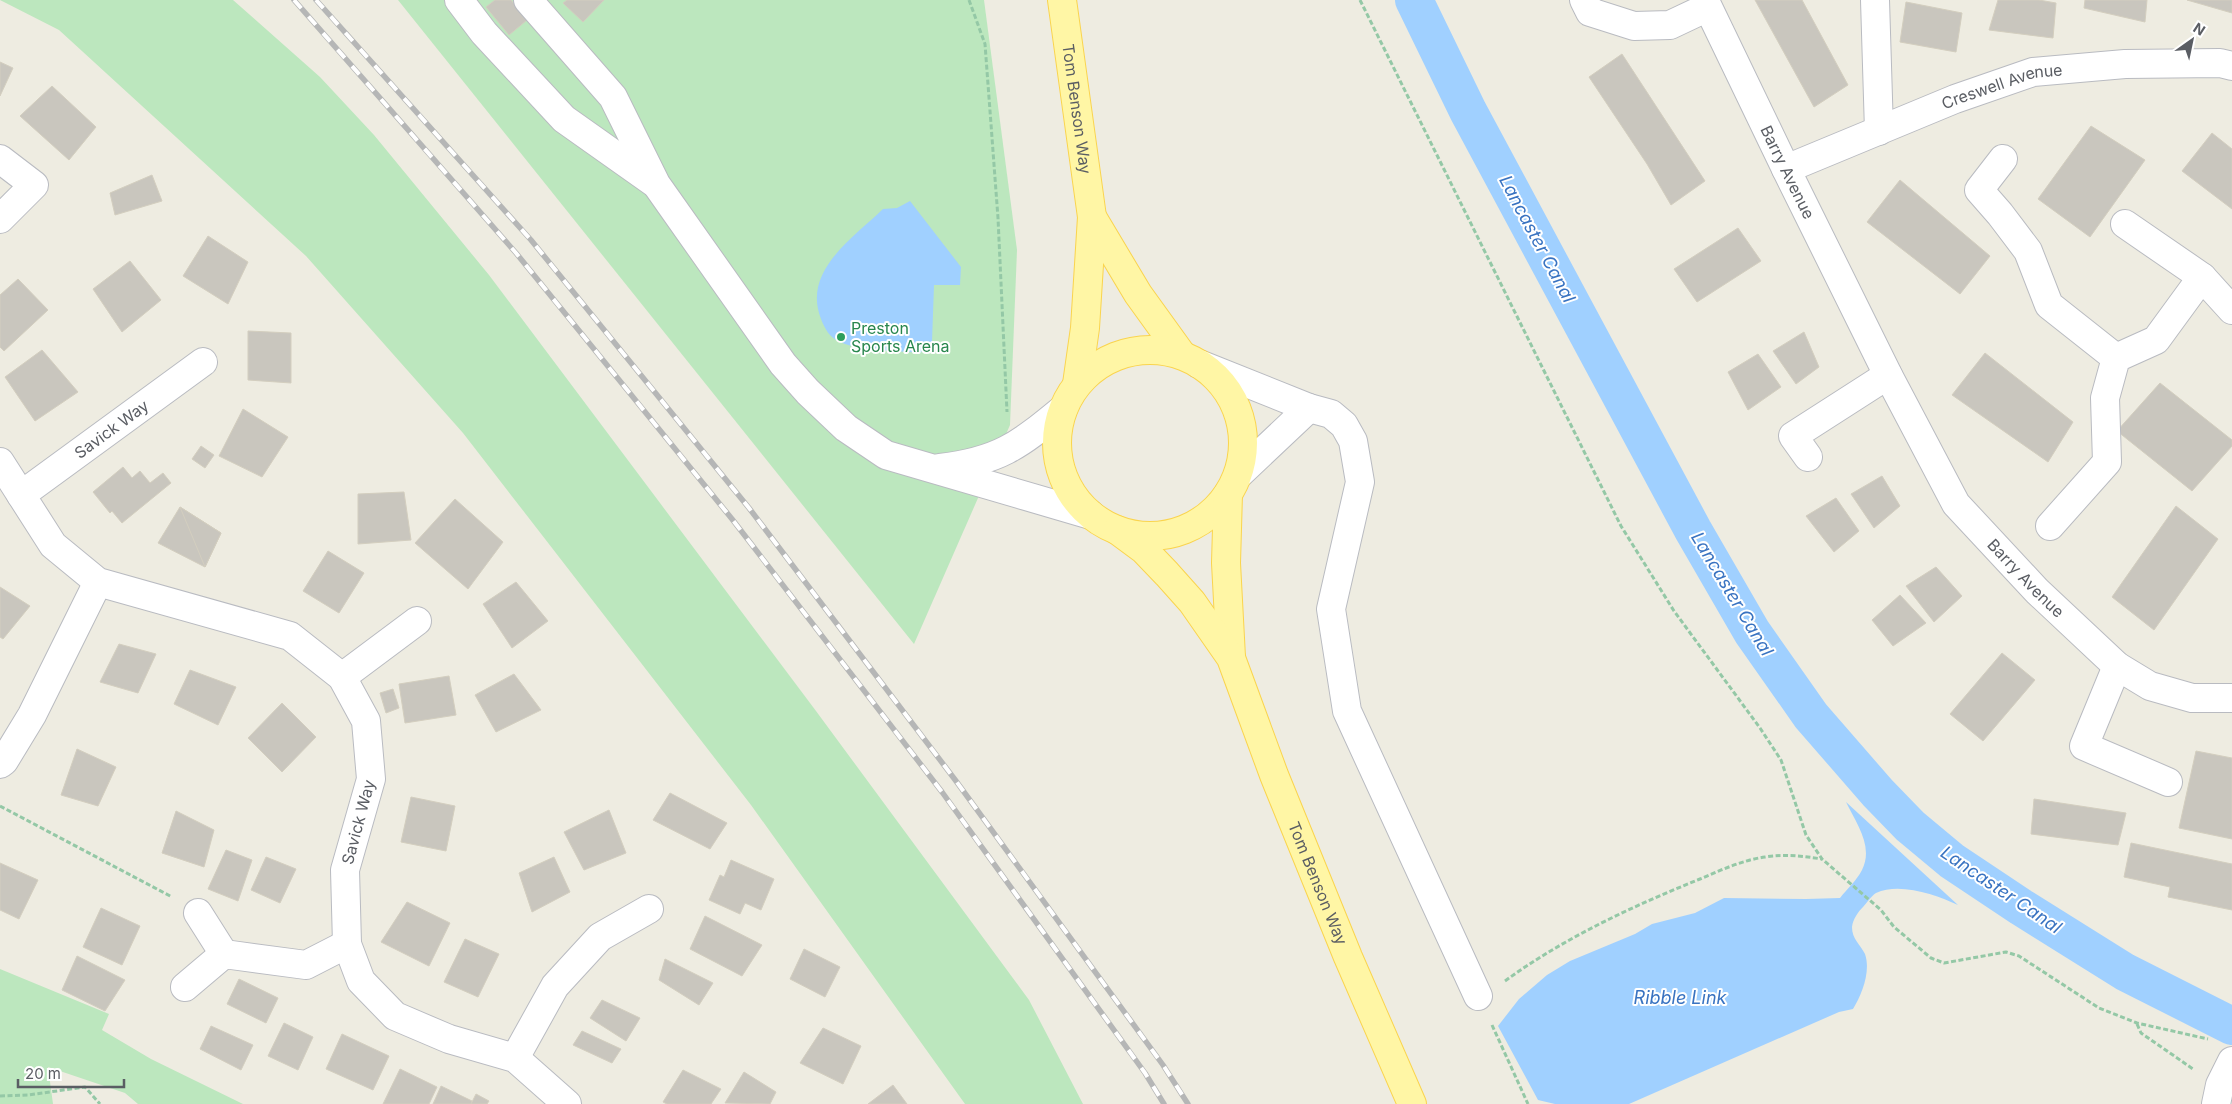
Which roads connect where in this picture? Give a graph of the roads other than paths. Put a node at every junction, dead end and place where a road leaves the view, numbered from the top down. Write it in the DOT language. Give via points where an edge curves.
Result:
graph roads {
  1 [pos="459,0"];
  2 [pos="528,0"];
  3 [pos="1062,0"];
  4 [pos="1584,0"];
  5 [pos="1875,0"];
  6 [pos="2232,66"];
  7 [pos="1879,131"];
  8 [pos="2003,159"];
  9 [pos="0,160"];
  10 [pos="1786,169"];
  11 [pos="656,184"];
  12 [pos="1092,217"];
  13 [pos="0,219"];
  14 [pos="2125,224"];
  15 [pos="2202,277"];
  16 [pos="2232,310"];
  17 [pos="2116,358"];
  18 [pos="1190,360"];
  19 [pos="203,362"];
  20 [pos="1888,374"];
  21 [pos="1077,384"];
  22 [pos="1309,408"];
  23 [pos="1063,409"];
  24 [pos="1808,457"];
  25 [pos="0,462"];
  26 [pos="931,469"];
  27 [pos="1233,485"];
  28 [pos="21,495"];
  29 [pos="1091,515"];
  30 [pos="2050,526"];
  31 [pos="1117,530"];
  32 [pos="98,582"];
  33 [pos="418,621"];
  34 [pos="1231,658"];
  35 [pos="2117,666"];
  36 [pos="342,677"];
  37 [pos="2232,698"];
  38 [pos="0,764"];
  39 [pos="2168,782"];
  40 [pos="649,909"];
  41 [pos="198,913"];
  42 [pos="347,944"];
  43 [pos="224,954"];
  44 [pos="185,987"];
  45 [pos="1478,996"];
  46 [pos="515,1058"];
  47 [pos="567,1104"];
  48 [pos="1412,1104"];
  1 -- 11 [label="street" via="484,33 564,119"];
  2 -- 11 [label="street" via="613,97"];
  3 -- 12 [label="main road, Tom Benson Way"];
  4 -- 10 [label="street, Barry Avenue" via="1590,12 1634,26 1670,25 1708,7"];
  5 -- 7 [label="street"];
  6 -- 7 [label="street, Creswell Avenue" via="2220,63 2125,64 2033,72 1955,99"];
  7 -- 10 [label="street, Creswell Avenue"];
  8 -- 17 [label="street" via="1979,190 2028,251 2049,305"];
  9 -- 13 [label="street" via="34,185"];
  10 -- 20 [label="street, Barry Avenue"];
  11 -- 26 [label="street" via="783,364 808,392 846,428 886,455"];
  12 -- 18 [label="main road, Tom Benson Way" via="1138,294"];
  12 -- 21 [label="main road, Tom Benson Way" via="1085,328"];
  14 -- 15 [label="street"];
  15 -- 16 [label="street"];
  15 -- 17 [label="street" via="2156,340"];
  17 -- 30 [label="street" via="2105,398 2107,462"];
  18 -- 21 [label="main road" via="1154,350 1125,353 1099,364"];
  18 -- 22 [label="street"];
  18 -- 27 [label="main road, Tom Benson Way" via="1223,385 1238,413 1243,444"];
  19 -- 28 [label="street, Savick Way"];
  20 -- 24 [label="street" via="1793,436"];
  20 -- 35 [label="street, Barry Avenue" via="1956,504 2037,590"];
  21 -- 23 [label="main road"];
  22 -- 27 [label="street"];
  22 -- 45 [label="street" via="1331,414 1344,425 1353,441 1360,482 1331,609 1347,711"];
  23 -- 26 [label="street" via="1008,450 983,460"];
  23 -- 29 [label="main road" via="1056,438 1059,467 1072,494"];
  25 -- 28 [label="street, Savick Way"];
  26 -- 29 [label="street"];
  27 -- 31 [label="main road" via="1207,517 1178,532 1148,536"];
  27 -- 34 [label="main road, Tom Benson Way" via="1226,563"];
  28 -- 32 [label="street, Savick Way" via="53,544"];
  29 -- 31 [label="main road"];
  31 -- 34 [label="main road, Tom Benson Way" via="1144,550 1192,602"];
  32 -- 36 [label="street, Savick Way" via="290,636"];
  32 -- 38 [label="street" via="32,715"];
  33 -- 36 [label="street"];
  34 -- 48 [label="main road, Tom Benson Way" via="1329,911"];
  35 -- 37 [label="street, Barry Avenue" via="2150,686 2192,698"];
  35 -- 39 [label="street" via="2084,746"];
  36 -- 42 [label="street, Savick Way" via="366,721 371,779 345,870"];
  40 -- 46 [label="street" via="600,937 555,986"];
  41 -- 43 [label="street"];
  42 -- 43 [label="street" via="306,965"];
  42 -- 46 [label="street, Savick Way" via="361,981 395,1016 449,1039"];
  43 -- 44 [label="street"];
  46 -- 47 [label="street, Savick Way"];
}
